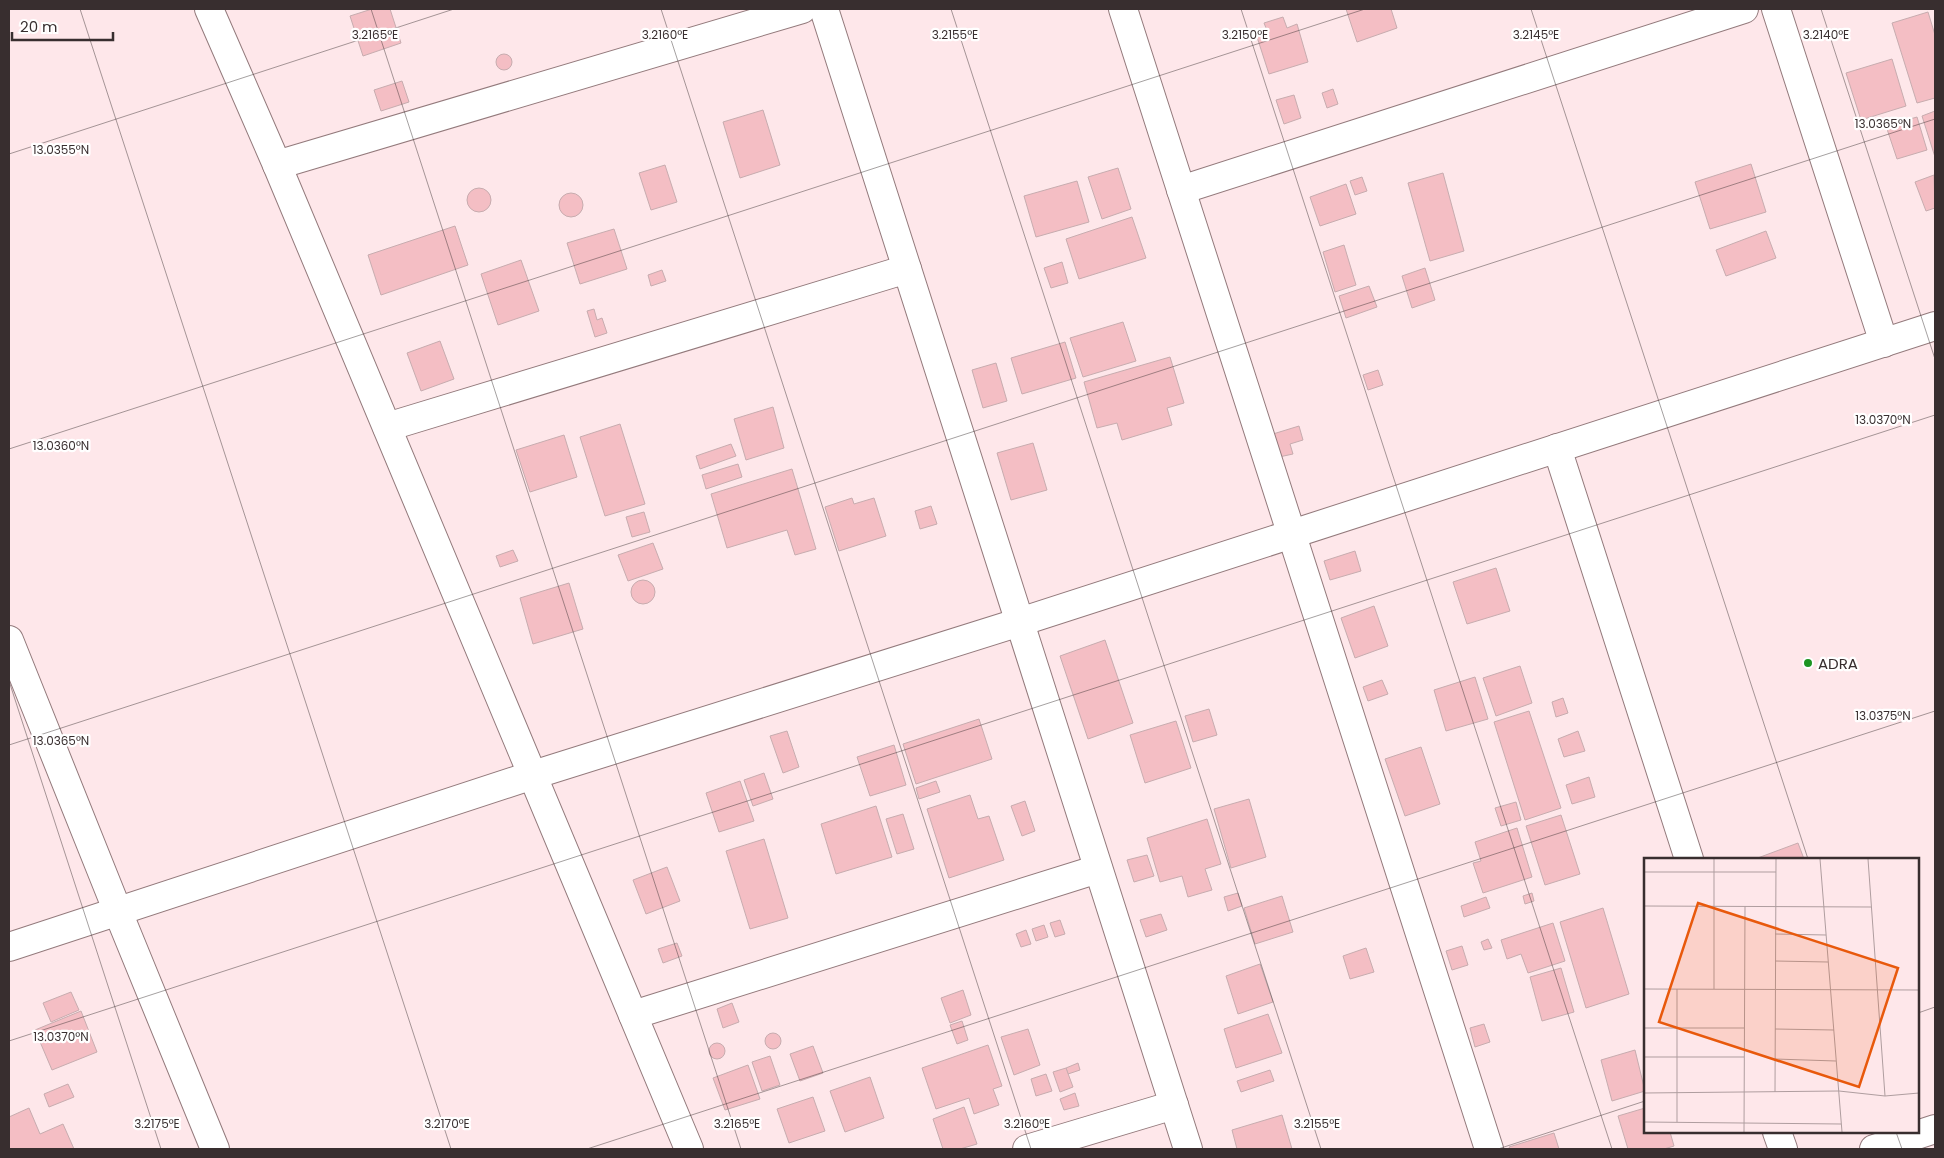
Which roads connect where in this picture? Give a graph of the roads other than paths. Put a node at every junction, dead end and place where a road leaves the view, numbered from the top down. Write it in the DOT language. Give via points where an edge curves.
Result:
graph roads {
  1 [pos="210,9"];
  2 [pos="802,9"];
  3 [pos="824,9"];
  4 [pos="1122,9"];
  5 [pos="1744,9"];
  6 [pos="1776,9"];
  7 [pos="278,165"];
  8 [pos="1181,190"];
  9 [pos="907,269"];
  10 [pos="1935,326"];
  11 [pos="1884,343"];
  12 [pos="387,427"];
  13 [pos="1557,448"];
  14 [pos="1292,533"];
  15 [pos="1020,622"];
  16 [pos="9,640"];
  17 [pos="533,775"];
  18 [pos="1689,858"];
  19 [pos="1098,868"];
  20 [pos="118,912"];
  21 [pos="9,947"];
  22 [pos="633,1015"];
  23 [pos="1174,1105"];
  24 [pos="1935,1130"];
  25 [pos="1777,1133"];
  26 [pos="216,1149"];
  27 [pos="689,1149"];
  28 [pos="1027,1149"];
  29 [pos="1188,1149"];
  30 [pos="1489,1149"];
  31 [pos="1783,1149"];
  32 [pos="1874,1149"];
  1 -- 7 [label="street"];
  2 -- 7 [label="street"];
  3 -- 9 [label="street"];
  4 -- 8 [label="street"];
  5 -- 8 [label="street"];
  6 -- 11 [label="street"];
  7 -- 12 [label="street"];
  8 -- 14 [label="street"];
  9 -- 12 [label="street"];
  9 -- 15 [label="street"];
  10 -- 11 [label="street"];
  11 -- 13 [label="street"];
  12 -- 17 [label="street"];
  13 -- 14 [label="street"];
  13 -- 18 [label="street"];
  14 -- 15 [label="street"];
  14 -- 30 [label="street"];
  15 -- 17 [label="street"];
  15 -- 19 [label="street"];
  16 -- 20 [label="street"];
  17 -- 20 [label="street"];
  17 -- 22 [label="street"];
  19 -- 22 [label="street"];
  19 -- 23 [label="street"];
  20 -- 21 [label="street"];
  20 -- 26 [label="street"];
  22 -- 27 [label="street"];
  23 -- 28 [label="street"];
  23 -- 29 [label="street"];
  24 -- 32 [label="street"];
  25 -- 31 [label="street"];
}
